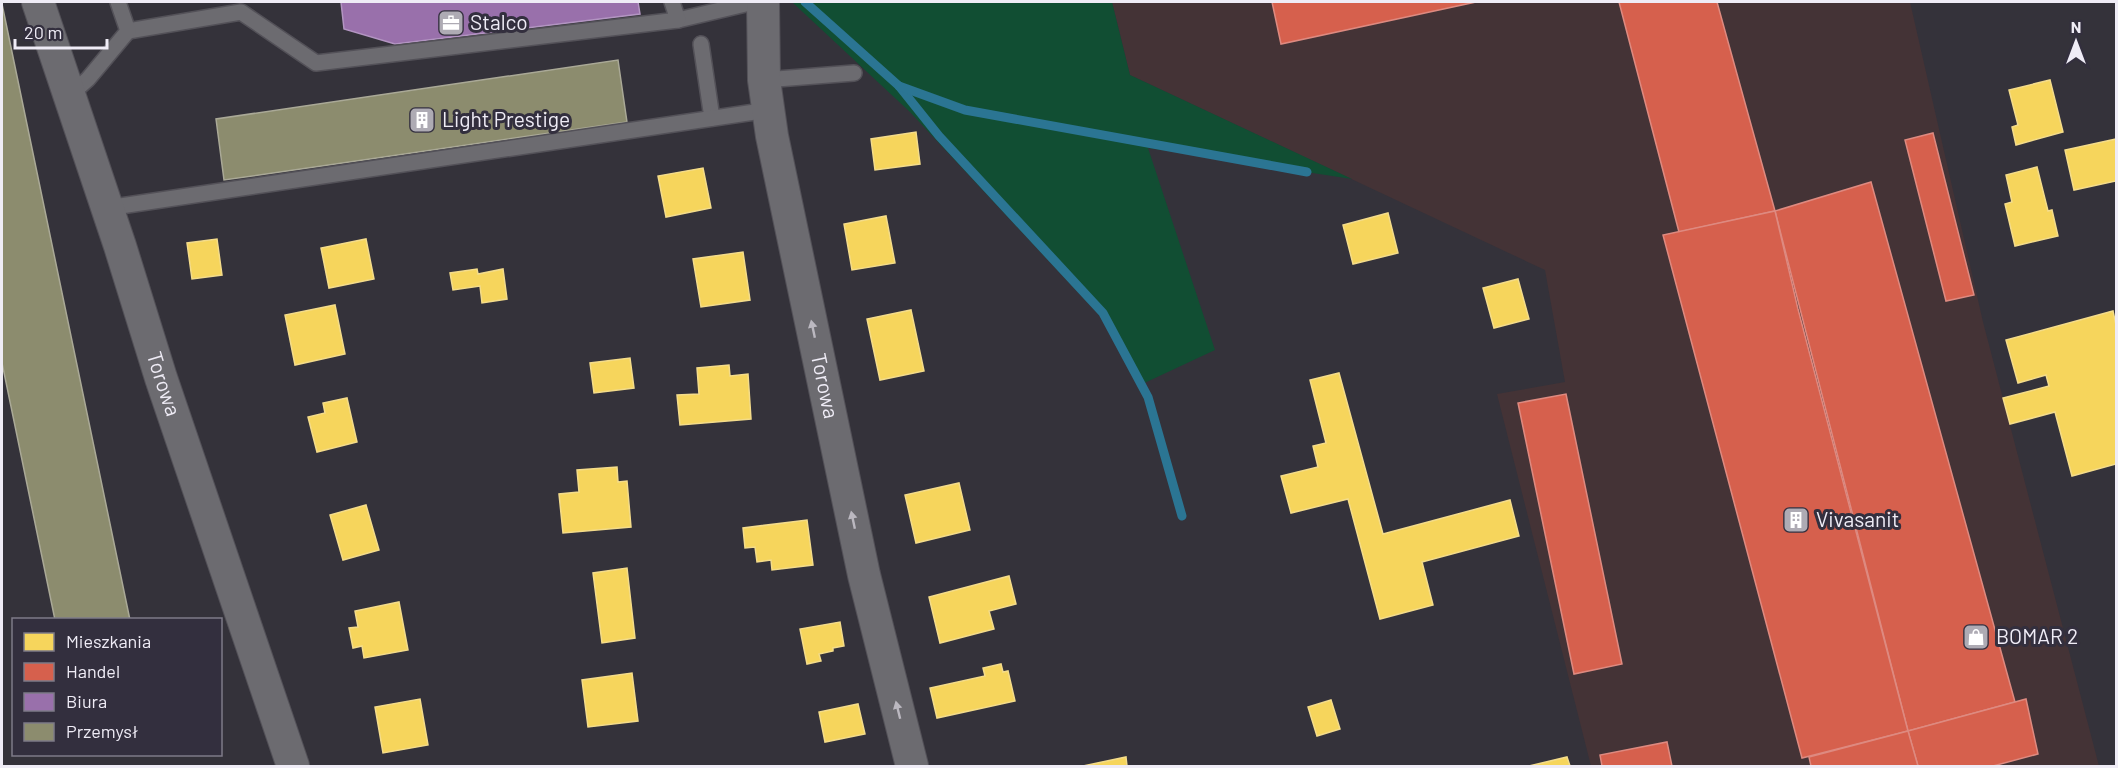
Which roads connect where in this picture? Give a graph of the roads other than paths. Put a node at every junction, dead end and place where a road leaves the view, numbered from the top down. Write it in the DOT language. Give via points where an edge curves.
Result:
graph roads {
  1 [pos="38,2"];
  2 [pos="118,2"];
  3 [pos="672,2"];
  4 [pos="754,2"];
  5 [pos="763,2"];
  6 [pos="678,20"];
  7 [pos="128,31"];
  8 [pos="701,44"];
  9 [pos="854,73"];
  10 [pos="764,80"];
  11 [pos="69,96"];
  12 [pos="768,110"];
  13 [pos="712,118"];
  14 [pos="107,208"];
  15 [pos="293,766"];
  16 [pos="912,766"];
  1 -- 11 [label="street, Torowa"];
  2 -- 7 [label="lane"];
  3 -- 6 [label="lane"];
  4 -- 6 [label="lane"];
  5 -- 10 [label="street, Torowa"];
  6 -- 7 [label="lane" via="316,63 241,12"];
  7 -- 11 [label="lane"];
  8 -- 13 [label="lane"];
  9 -- 10 [label="lane"];
  10 -- 12 [label="street, Torowa"];
  11 -- 14 [label="street, Torowa"];
  12 -- 13 [label="lane"];
  16 -- 12 [label="street, Torowa, one-way" via="864,575"];
  13 -- 14 [label="lane"];
  14 -- 15 [label="street, Torowa"];
}
